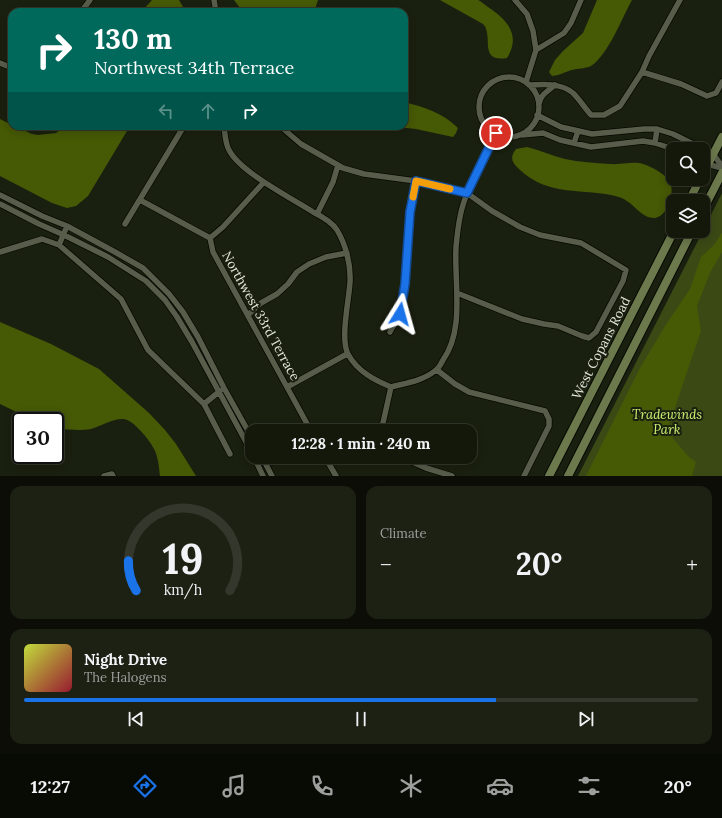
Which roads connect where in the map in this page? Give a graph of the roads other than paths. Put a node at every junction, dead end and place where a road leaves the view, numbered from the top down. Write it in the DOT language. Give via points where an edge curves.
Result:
graph roads {
  1 [pos="515,0"];
  2 [pos="581,0"];
  3 [pos="680,0"];
  4 [pos="536,50"];
  5 [pos="642,72"];
  6 [pos="722,82"];
  7 [pos="528,84"];
  8 [pos="555,85"];
  9 [pos="539,106"];
  10 [pos="537,115"];
  11 [pos="657,129"];
  12 [pos="182,130"];
  13 [pos="225,130"];
  14 [pos="285,130"];
  15 [pos="578,131"];
  16 [pos="496,133"];
  17 [pos="516,136"];
  18 [pos="722,136"];
  19 [pos="574,143"];
  20 [pos="655,143"];
  21 [pos="666,147"];
  22 [pos="713,154"];
  23 [pos="710,158"];
  24 [pos="338,165"];
  25 [pos="710,165"];
  26 [pos="722,167"];
  27 [pos="722,173"];
  28 [pos="416,181"];
  29 [pos="264,182"];
  30 [pos="467,193"];
  31 [pos="0,195"];
  32 [pos="710,196"];
  33 [pos="140,200"];
  34 [pos="0,204"];
  35 [pos="317,214"];
  36 [pos="125,224"];
  37 [pos="67,226"];
  38 [pos="64,235"];
  39 [pos="210,238"];
  40 [pos="670,238"];
  41 [pos="688,238"];
  42 [pos="59,245"];
  43 [pos="0,252"];
  44 [pos="347,253"];
  45 [pos="457,293"];
  46 [pos="248,315"];
  47 [pos="390,332"];
  48 [pos="347,354"];
  49 [pos="437,370"];
  50 [pos="287,386"];
  51 [pos="390,387"];
  52 [pos="221,390"];
  53 [pos="204,404"];
  54 [pos="307,424"];
  55 [pos="382,424"];
  56 [pos="245,427"];
  57 [pos="245,439"];
  58 [pos="230,454"];
  59 [pos="258,464"];
  60 [pos="266,464"];
  61 [pos="329,464"];
  62 [pos="417,464"];
  63 [pos="104,476"];
  64 [pos="113,476"];
  65 [pos="264,476"];
  66 [pos="272,476"];
  67 [pos="336,476"];
  68 [pos="452,476"];
  69 [pos="524,476"];
  70 [pos="549,476"];
  71 [pos="568,476"];
  1 -- 4 [label="street" via="527,14"];
  2 -- 4 [label="street" via="564,33"];
  3 -- 5 [label="street"];
  4 -- 7 [label="street"];
  5 -- 6 [label="street" via="681,84 707,96 716,93"];
  5 -- 8 [label="street" via="620,106 604,116 592,115 574,94 565,87"];
  7 -- 8 [label="street"];
  7 -- 9 [label="street" via="534,91"];
  7 -- 16 [label="street" via="510,77 494,81 486,88 481,96 480,114 486,125"];
  8 -- 9 [label="street" via="544,94"];
  9 -- 10 [label="street"];
  10 -- 15 [label="street" via="561,127"];
  10 -- 17 [label="street" via="533,124"];
  11 -- 15 [label="street" via="592,134"];
  11 -- 20 [label="street"];
  11 -- 22 [label="street"];
  12 -- 33 [label="street"];
  13 -- 29 [label="street" via="228,148 234,159"];
  14 -- 24 [label="street" via="301,144"];
  15 -- 19 [label="street"];
  16 -- 17 [label="street"];
  16 -- 30 [label="street"];
  17 -- 19 [label="street" via="543,133"];
  18 -- 22 [label="main road"];
  19 -- 20 [label="street" via="591,147 643,141"];
  20 -- 21 [label="street"];
  22 -- 23 [label="main road"];
  22 -- 26 [label="street"];
  24 -- 28 [label="street" via="364,174"];
  24 -- 35 [label="street" via="333,182"];
  25 -- 26 [label="street"];
  27 -- 32 [label="main road"];
  28 -- 30 [label="street"];
  28 -- 47 [label="street" via="410,212 405,284 400,314"];
  29 -- 35 [label="street"];
  29 -- 39 [label="street"];
  30 -- 45 [label="street" via="460,215 456,248"];
  30 -- 45 [label="street" via="520,227 540,235 581,243 626,270 623,281 596,332 589,338 558,326 522,319"];
  31 -- 37 [label="street"];
  33 -- 36 [label="street"];
  33 -- 39 [label="street"];
  34 -- 38 [label="street"];
  35 -- 44 [label="street" via="337,228"];
  37 -- 38 [label="street"];
  37 -- 52 [label="street" via="143,268 169,294 198,337"];
  38 -- 42 [label="street"];
  38 -- 52 [label="street" via="146,280 177,317"];
  39 -- 46 [label="street, Northwest 33rd Terrace" via="213,252"];
  40 -- 70 [label="main road, West Copans Road"];
  41 -- 71 [label="main road"];
  42 -- 43 [label="street" via="42,238"];
  42 -- 53 [label="street" via="121,299 148,350"];
  44 -- 46 [label="street" via="309,264 297,272 277,294 261,303"];
  44 -- 48 [label="street" via="350,280 344,336"];
  45 -- 49 [label="street" via="453,338 447,355"];
  46 -- 50 [label="street, Northwest 33rd Terrace"];
  48 -- 50 [label="street"];
  48 -- 51 [label="street" via="360,369"];
  49 -- 51 [label="street" via="410,383"];
  49 -- 69 [label="street" via="469,392 545,410 549,426"];
  50 -- 54 [label="street, Northwest 33rd Terrace"];
  51 -- 55 [label="street"];
  52 -- 53 [label="street"];
  52 -- 56 [label="street"];
  52 -- 57 [label="street"];
  53 -- 58 [label="street"];
  59 -- 65 [label="street"];
  60 -- 66 [label="street"];
  61 -- 67 [label="street"];
  62 -- 68 [label="street"];
  63 -- 64 [label="street"];
}
